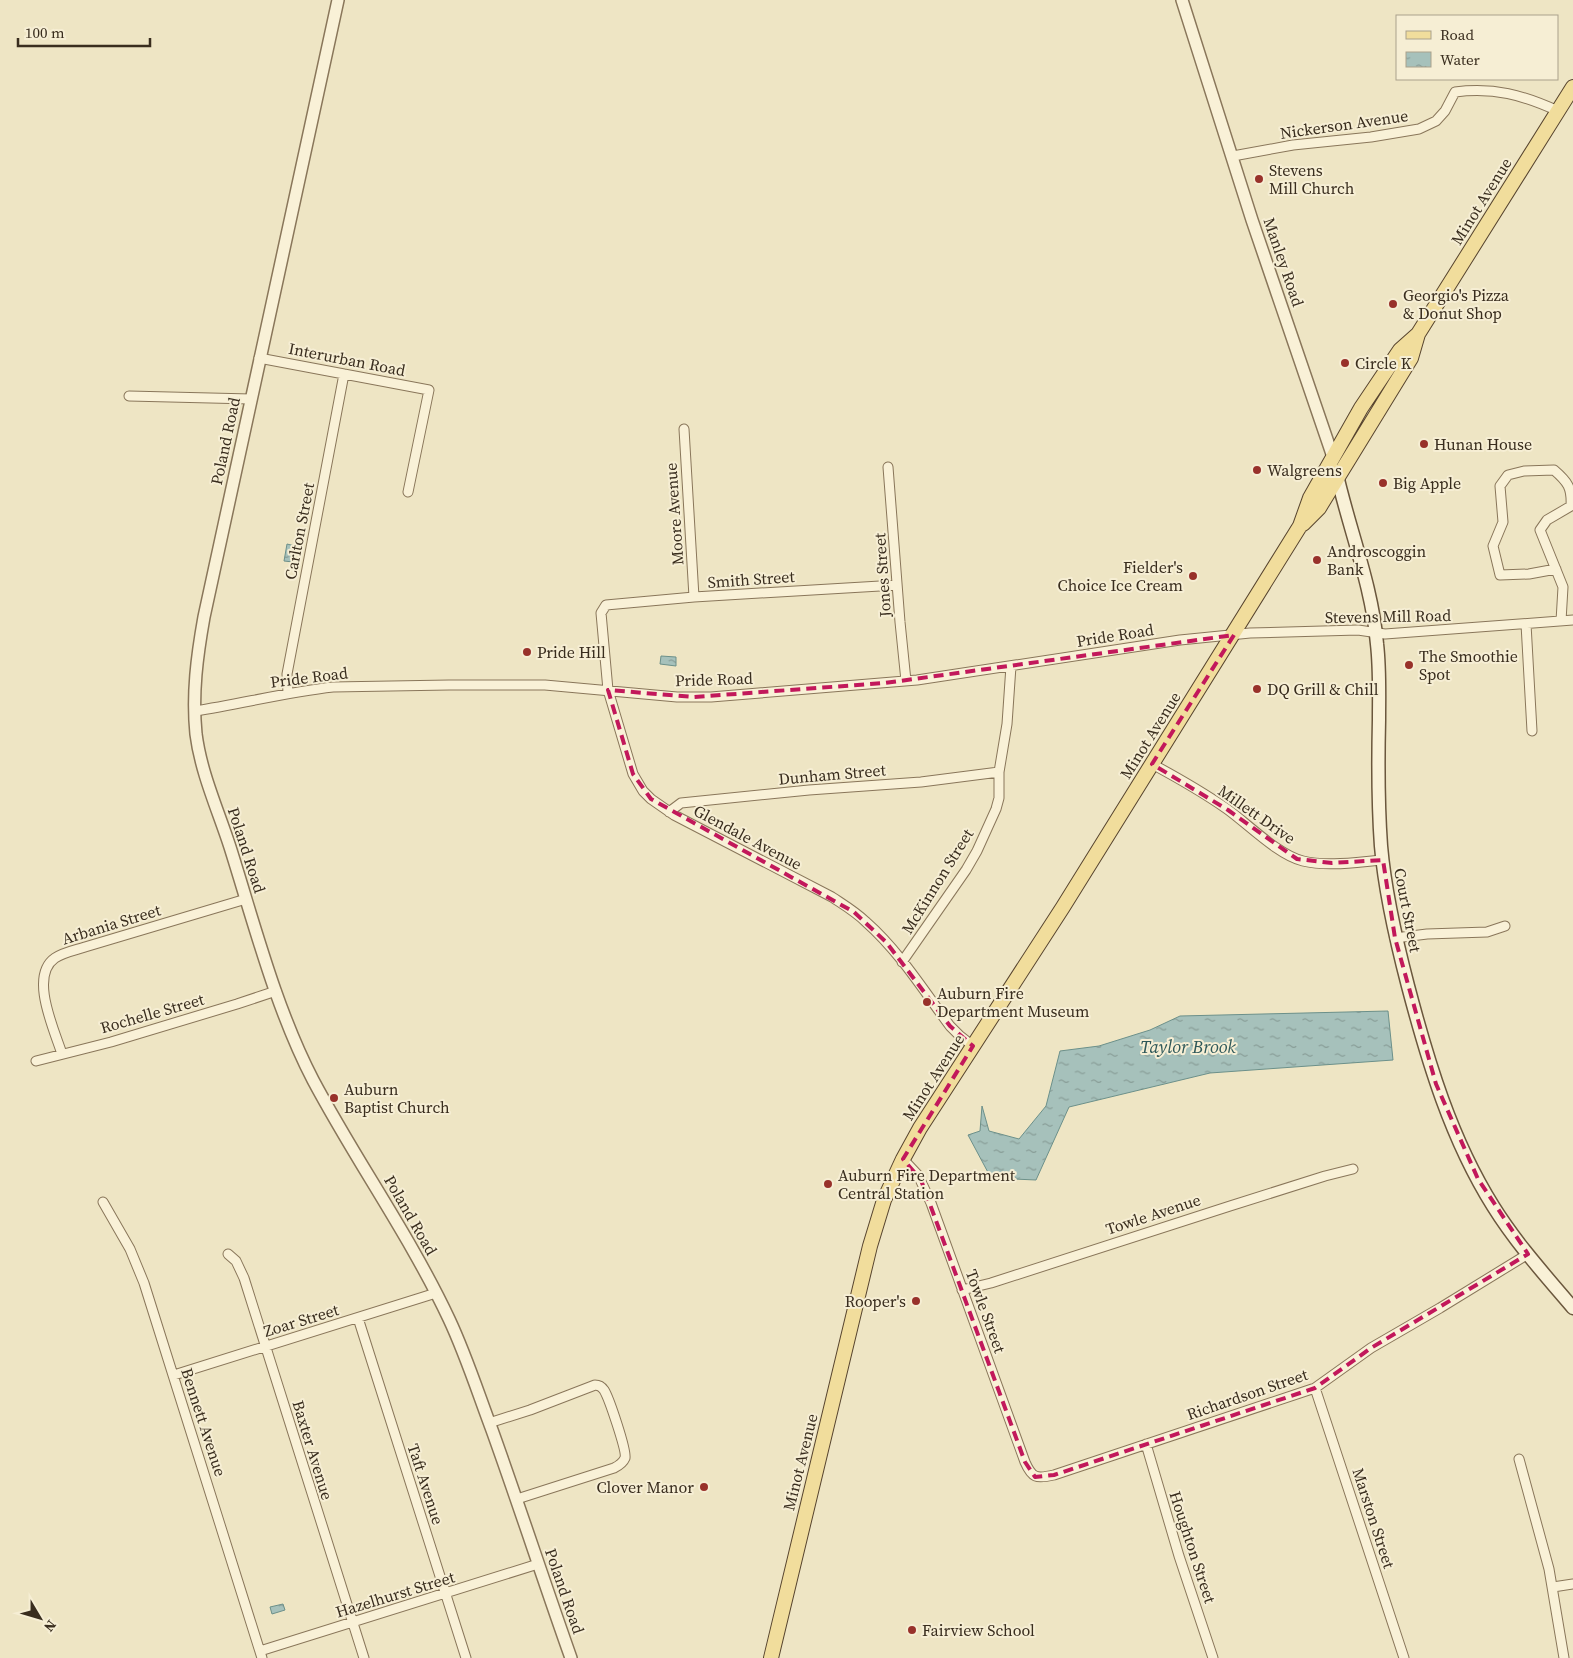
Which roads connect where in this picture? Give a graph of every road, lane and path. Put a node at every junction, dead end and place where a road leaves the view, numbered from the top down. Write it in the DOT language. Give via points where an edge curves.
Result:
graph roads {
  1 [pos="338,0"];
  2 [pos="1182,0"];
  3 [pos="1573,87"];
  4 [pos="1558,111"];
  5 [pos="1232,156"];
  6 [pos="1418,334"];
  7 [pos="259,358"];
  8 [pos="344,374"];
  9 [pos="129,396"];
  10 [pos="251,399"];
  11 [pos="684,429"];
  12 [pos="1333,457"];
  13 [pos="888,467"];
  14 [pos="1338,478"];
  15 [pos="408,492"];
  16 [pos="1300,526"];
  17 [pos="1556,569"];
  18 [pos="897,584"];
  19 [pos="694,597"];
  20 [pos="606,605"];
  21 [pos="1573,620"];
  22 [pos="1561,621"];
  23 [pos="1526,624"];
  24 [pos="1376,633"];
  25 [pos="1234,635"];
  26 [pos="1012,666"];
  27 [pos="906,681"];
  28 [pos="608,690"];
  29 [pos="288,693"];
  30 [pos="195,711"];
  31 [pos="1532,731"];
  32 [pos="1152,764"];
  33 [pos="999,772"];
  34 [pos="669,812"];
  35 [pos="1383,860"];
  36 [pos="246,899"];
  37 [pos="1505,926"];
  38 [pos="1396,938"];
  39 [pos="902,962"];
  40 [pos="276,991"];
  41 [pos="973,1046"];
  42 [pos="62,1054"];
  43 [pos="36,1061"];
  44 [pos="903,1159"];
  45 [pos="1353,1169"];
  46 [pos="103,1202"];
  47 [pos="228,1254"];
  48 [pos="1528,1254"];
  49 [pos="962,1290"];
  50 [pos="436,1293"];
  51 [pos="1573,1308"];
  52 [pos="358,1318"];
  53 [pos="266,1347"];
  54 [pos="174,1375"];
  55 [pos="1315,1388"];
  56 [pos="490,1423"];
  57 [pos="1146,1444"];
  58 [pos="1520,1459"];
  59 [pos="1035,1477"];
  60 [pos="517,1499"];
  61 [pos="538,1564"];
  62 [pos="1573,1584"];
  63 [pos="1553,1588"];
  64 [pos="445,1594"];
  65 [pos="352,1623"];
  66 [pos="261,1654"];
  67 [pos="364,1658"];
  68 [pos="466,1658"];
  69 [pos="571,1658"];
  70 [pos="771,1658"];
  71 [pos="1213,1658"];
  72 [pos="1404,1658"];
  73 [pos="1564,1658"];
  1 -- 7 [label="street, Poland Road"];
  2 -- 5 [label="street, Manley Road"];
  3 -- 4 [label="main road, Minot Avenue"];
  4 -- 5 [label="street, Nickerson Avenue" via="1519,95 1494,90 1455,92 1436,121 1419,129"];
  4 -- 6 [label="main road, Minot Avenue"];
  5 -- 12 [label="street, Manley Road"];
  6 -- 12 [label="main road, Minot Avenue" via="1400,350"];
  6 -- 14 [label="main road, Minot Avenue" via="1410,358"];
  7 -- 8 [label="street, Interurban Road"];
  7 -- 10 [label="street, Poland Road"];
  8 -- 15 [label="street, Interurban Road" via="429,390"];
  8 -- 29 [label="street, Carlton Street" via="287,674"];
  9 -- 10 [label="street"];
  10 -- 30 [label="street, Poland Road" via="204,617 196,671"];
  11 -- 19 [label="street, Moore Avenue"];
  12 -- 14 [label="main road, Manley Road"];
  12 -- 16 [label="main road, Minot Avenue" via="1310,498"];
  13 -- 18 [label="street, Jones Street"];
  14 -- 16 [label="main road, Minot Avenue" via="1319,508"];
  14 -- 24 [label="main road, Court Street" via="1369,591"];
  16 -- 25 [label="main road, Minot Avenue"];
  17 -- 17 [label="street" via="1540,530 1547,520 1571,506 1572,492 1554,470 1508,475 1500,486 1503,522 1493,546 1500,575"];
  17 -- 22 [label="street" via="1563,587"];
  18 -- 19 [label="street, Smith Street"];
  18 -- 27 [label="street, Jones Street"];
  19 -- 20 [label="street, Smith Street"];
  20 -- 28 [label="street, Glendale Avenue" via="601,614"];
  21 -- 22 [label="street, Stevens Mill Road"];
  22 -- 23 [label="street, Stevens Mill Road"];
  23 -- 24 [label="street, Stevens Mill Road"];
  23 -- 31 [label="street"];
  24 -- 25 [label="street, Stevens Mill Road" via="1358,630"];
  24 -- 35 [label="main road, Court Street" via="1379,670 1378,784"];
  25 -- 26 [label="street, Pride Road" via="1180,640"];
  25 -- 32 [label="main road, Minot Avenue"];
  26 -- 27 [label="street, Pride Road"];
  26 -- 33 [label="street, McKinnon Street"];
  27 -- 28 [label="street, Pride Road" via="711,697"];
  28 -- 29 [label="street, Pride Road" via="449,685 333,687"];
  28 -- 34 [label="street, Glendale Avenue" via="637,782 651,799"];
  29 -- 30 [label="street, Pride Road"];
  30 -- 36 [label="street, Poland Road" via="202,761"];
  32 -- 35 [label="street, Millett Drive" via="1228,810 1282,852 1297,859 1332,863"];
  32 -- 41 [label="main road, Minot Avenue"];
  33 -- 34 [label="street, Dunham Street" via="682,803"];
  33 -- 39 [label="street, McKinnon Street" via="996,809 977,851"];
  34 -- 39 [label="street, Glendale Avenue" via="832,897 866,921"];
  35 -- 38 [label="main road, Court Street"];
  36 -- 40 [label="street, Poland Road"];
  36 -- 42 [label="street, Arbania Street" via="57,956 44,971 43,989"];
  37 -- 38 [label="street" via="1487,932"];
  38 -- 48 [label="main road, Court Street" via="1417,1021 1445,1109 1492,1205"];
  39 -- 41 [label="street, Glendale Avenue" via="950,1026"];
  40 -- 42 [label="street, Rochelle Street"];
  40 -- 50 [label="street, Poland Road" via="296,1046 313,1079"];
  41 -- 44 [label="main road, Minot Avenue"];
  42 -- 43 [label="street, Rochelle Street"];
  44 -- 49 [label="street, Towle Street" via="921,1180"];
  44 -- 70 [label="main road, Minot Avenue" via="884,1200 870,1246"];
  45 -- 49 [label="street, Towle Avenue"];
  46 -- 54 [label="street, Bennett Avenue" via="136,1263"];
  47 -- 53 [label="street, Baxter Avenue" via="238,1264"];
  48 -- 51 [label="main road, Court Street"];
  48 -- 55 [label="street, Richardson Street" via="1372,1348"];
  49 -- 59 [label="street, Towle Street" via="1025,1462"];
  50 -- 52 [label="street, Zoar Street"];
  50 -- 56 [label="street, Poland Road" via="462,1348"];
  52 -- 53 [label="street, Zoar Street"];
  52 -- 64 [label="street, Taft Avenue"];
  53 -- 54 [label="street, Zoar Street"];
  53 -- 65 [label="street, Baxter Avenue"];
  54 -- 66 [label="street, Bennett Avenue"];
  55 -- 57 [label="street, Richardson Street"];
  55 -- 72 [label="street, Marston Street"];
  56 -- 60 [label="street, Poland Road"];
  56 -- 60 [label="street" via="595,1385 600,1385 606,1393 614,1414 625,1449 625,1459 619,1465"];
  57 -- 59 [label="street, Richardson Street" via="1054,1475"];
  57 -- 71 [label="street, Houghton Street"];
  58 -- 63 [label="street"];
  60 -- 61 [label="street, Poland Road"];
  61 -- 64 [label="street, Hazelhurst Street"];
  61 -- 69 [label="street, Poland Road"];
  62 -- 63 [label="street"];
  63 -- 73 [label="street"];
  64 -- 65 [label="street, Hazelhurst Street"];
  64 -- 68 [label="street, Taft Avenue"];
  65 -- 66 [label="street, Hazelhurst Street"];
  65 -- 67 [label="street, Baxter Avenue"];
}
